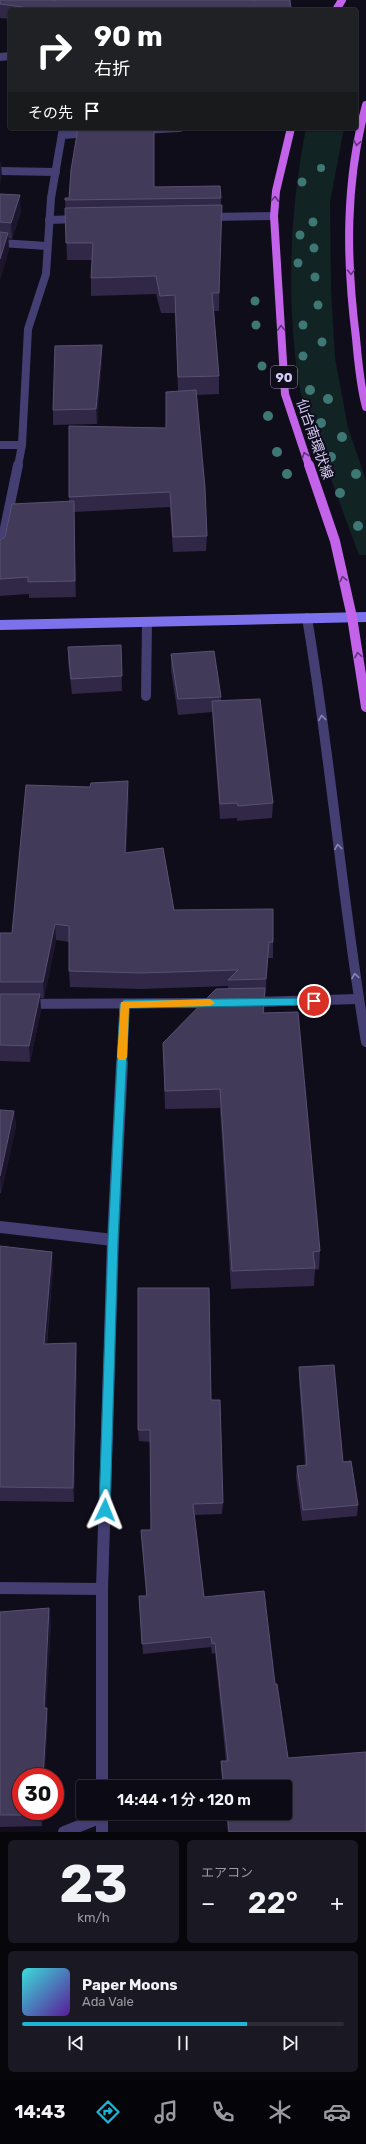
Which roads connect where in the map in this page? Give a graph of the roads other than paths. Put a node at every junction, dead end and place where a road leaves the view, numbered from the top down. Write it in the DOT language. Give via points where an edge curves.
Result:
graph roads {
  1 [pos="366,105"];
  2 [pos="149,130"];
  3 [pos="290,130"];
  4 [pos="63,131"];
  5 [pos="134,131"];
  6 [pos="94,133"];
  7 [pos="0,171"];
  8 [pos="56,172"];
  9 [pos="274,216"];
  10 [pos="197,217"];
  11 [pos="88,219"];
  12 [pos="48,220"];
  13 [pos="0,242"];
  14 [pos="47,246"];
  15 [pos="366,408"];
  16 [pos="0,445"];
  17 [pos="22,445"];
  18 [pos="0,552"];
  19 [pos="366,616"];
  20 [pos="352,617"];
  21 [pos="307,618"];
  22 [pos="147,622"];
  23 [pos="0,624"];
  24 [pos="146,696"];
  25 [pos="366,707"];
  26 [pos="358,999"];
  27 [pos="227,1002"];
  28 [pos="243,1002"];
  29 [pos="0,1004"];
  30 [pos="124,1004"];
  31 [pos="366,1042"];
  32 [pos="0,1227"];
  33 [pos="113,1240"];
  34 [pos="0,1588"];
  35 [pos="102,1589"];
  36 [pos="102,1780"];
  37 [pos="91,1820"];
  38 [pos="102,1820"];
  39 [pos="64,1832"];
  40 [pos="102,1832"];
  1 -- 15 [label="main road, one-way" via="351,175 350,234 352,308"];
  2 -- 5 [label="street"];
  9 -- 3 [label="main road, 仙台南環状線 / 90, one-way" via="276,191"];
  4 -- 6 [label="street"];
  4 -- 8 [label="street"];
  7 -- 8 [label="street"];
  8 -- 12 [label="street"];
  9 -- 10 [label="street"];
  20 -- 9 [label="main road, 仙台南環状線 / 90, one-way" via="335,541 285,394"];
  11 -- 12 [label="street"];
  12 -- 14 [label="street"];
  13 -- 14 [label="street"];
  14 -- 17 [label="street" via="46,274 28,329"];
  16 -- 17 [label="street"];
  17 -- 18 [label="street"];
  19 -- 20 [label="street"];
  20 -- 21 [label="street"];
  25 -- 20 [label="main road, 仙台南環状線 / 90, one-way"];
  21 -- 22 [label="street"];
  26 -- 21 [label="street, one-way" via="317,670"];
  22 -- 23 [label="street"];
  22 -- 24 [label="street"];
  26 -- 28 [label="street"];
  26 -- 31 [label="street"];
  27 -- 30 [label="street"];
  29 -- 30 [label="street"];
  30 -- 33 [label="street"];
  32 -- 33 [label="street"];
  33 -- 35 [label="street"];
  34 -- 35 [label="street"];
  35 -- 36 [label="street"];
  37 -- 39 [label="street"];
  38 -- 40 [label="street"];
}
